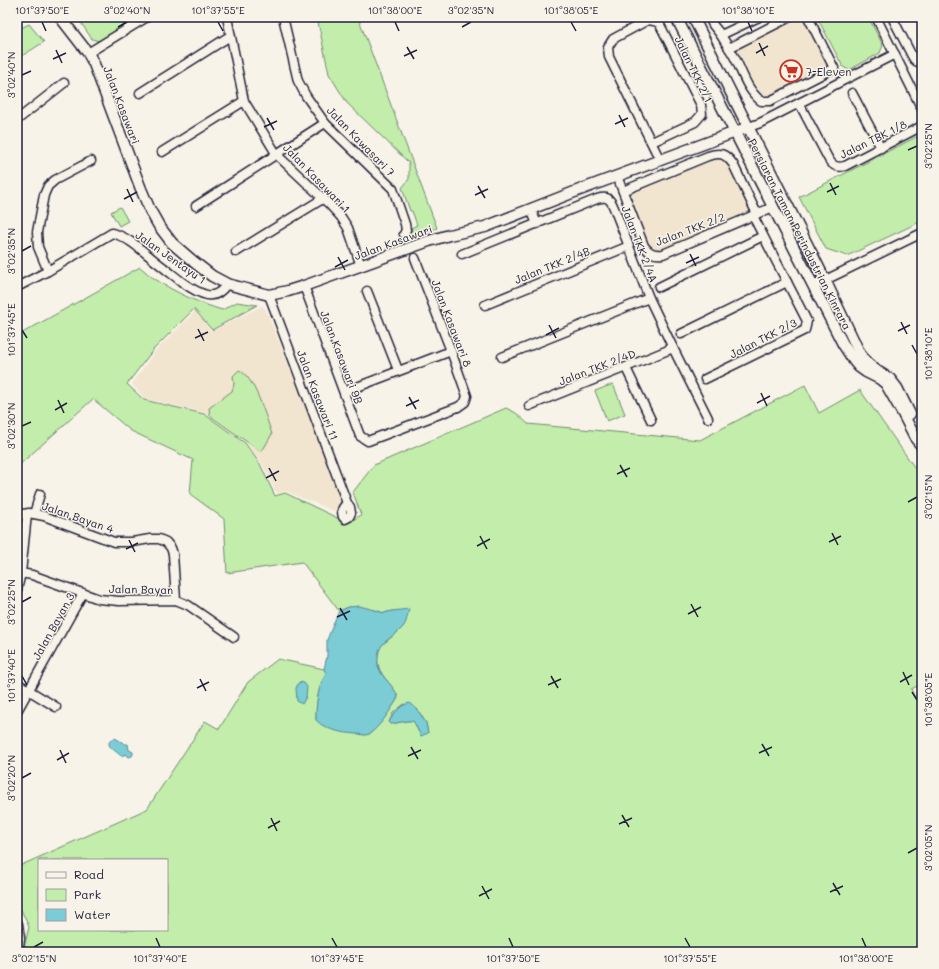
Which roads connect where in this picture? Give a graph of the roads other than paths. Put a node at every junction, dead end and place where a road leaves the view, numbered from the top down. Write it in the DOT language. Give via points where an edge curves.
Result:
graph roads {
  1 [pos="60,17"];
  2 [pos="147,17"];
  3 [pos="227,17"];
  4 [pos="283,17"];
  5 [pos="676,17"];
  6 [pos="693,17"];
  7 [pos="709,17"];
  8 [pos="759,17"];
  9 [pos="790,17"];
  10 [pos="808,17"];
  11 [pos="876,17"];
  12 [pos="892,17"];
  13 [pos="721,35"];
  14 [pos="230,36"];
  15 [pos="729,48"];
  16 [pos="88,53"];
  17 [pos="895,54"];
  18 [pos="922,63"];
  19 [pos="834,68"];
  20 [pos="840,82"];
  21 [pos="64,83"];
  22 [pos="140,93"];
  23 [pos="852,93"];
  24 [pos="244,101"];
  25 [pos="798,103"];
  26 [pos="922,109"];
  27 [pos="17,120"];
  28 [pos="325,123"];
  29 [pos="922,126"];
  30 [pos="749,127"];
  31 [pos="734,132"];
  32 [pos="652,142"];
  33 [pos="881,148"];
  34 [pos="162,152"];
  35 [pos="277,155"];
  36 [pos="660,160"];
  37 [pos="91,161"];
  38 [pos="617,176"];
  39 [pos="623,191"];
  40 [pos="324,198"];
  41 [pos="196,206"];
  42 [pos="773,207"];
  43 [pos="531,209"];
  44 [pos="755,215"];
  45 [pos="537,224"];
  46 [pos="922,233"];
  47 [pos="404,234"];
  48 [pos="763,236"];
  49 [pos="629,246"];
  50 [pos="236,252"];
  51 [pos="462,254"];
  52 [pos="415,258"];
  53 [pos="361,266"];
  54 [pos="48,271"];
  55 [pos="825,280"];
  56 [pos="787,282"];
  57 [pos="227,284"];
  58 [pos="304,286"];
  59 [pos="814,286"];
  60 [pos="17,287"];
  61 [pos="659,287"];
  62 [pos="367,291"];
  63 [pos="268,295"];
  64 [pos="649,298"];
  65 [pos="485,305"];
  66 [pos="681,334"];
  67 [pos="673,348"];
  68 [pos="451,350"];
  69 [pos="502,357"];
  70 [pos="626,368"];
  71 [pos="398,370"];
  72 [pos="705,379"];
  73 [pos="344,392"];
  74 [pos="529,406"];
  75 [pos="708,418"];
  76 [pos="651,420"];
  77 [pos="922,435"];
  78 [pos="360,436"];
  79 [pos="922,446"];
  80 [pos="40,494"];
  81 [pos="348,503"];
  82 [pos="31,514"];
  83 [pos="17,515"];
  84 [pos="19,573"];
  85 [pos="17,590"];
  86 [pos="83,593"];
  87 [pos="176,600"];
  88 [pos="234,637"];
  89 [pos="17,683"];
  90 [pos="30,690"];
  91 [pos="56,707"];
  92 [pos="17,711"];
  93 [pos="17,924"];
  94 [pos="17,952"];
  1 -- 16 [label="street, Jalan Kasawari"];
  2 -- 16 [label="street"];
  3 -- 14 [label="street, Jalan Kasawari 1"];
  4 -- 28 [label="street, Jalan Kawasari 7" via="298,81"];
  5 -- 31 [label="street, Persiaran Taman Perindustrian Kinrara"];
  6 -- 30 [label="street, Persiaran Taman Perindustrian Kinrara"];
  7 -- 13 [label="street"];
  8 -- 13 [label="street"];
  9 -- 15 [label="street"];
  10 -- 19 [label="street"];
  11 -- 17 [label="street"];
  12 -- 18 [label="street" via="914,60"];
  13 -- 15 [label="street"];
  14 -- 22 [label="street"];
  14 -- 24 [label="street, Jalan Kasawari 1"];
  15 -- 19 [label="street" via="754,96 761,101 770,101"];
  16 -- 57 [label="street, Jalan Kasawari" via="141,189 156,220 172,243 212,276"];
  17 -- 20 [label="street"];
  17 -- 26 [label="street"];
  19 -- 20 [label="street"];
  20 -- 25 [label="street"];
  21 -- 27 [label="street"];
  23 -- 33 [label="street"];
  24 -- 34 [label="street"];
  24 -- 35 [label="street, Jalan Kasawari 1"];
  25 -- 30 [label="street"];
  25 -- 33 [label="street, Jalan TBK 1/8" via="829,160 835,166 845,166"];
  28 -- 35 [label="street"];
  28 -- 47 [label="street, Jalan Kawasari 7" via="393,189 405,224"];
  29 -- 33 [label="street, Jalan TBK 1/8"];
  30 -- 31 [label="street, Jalan Kasawari"];
  30 -- 55 [label="street, Persiaran Taman Perindustrian Kinrara"];
  31 -- 36 [label="street, Jalan Kasawari"];
  31 -- 42 [label="street, Persiaran Taman Perindustrian Kinrara"];
  32 -- 32 [label="street, Jalan TKK 2/1" via="609,58 608,47 613,39 648,20 659,23 701,105 702,114 694,122"];
  32 -- 36 [label="street, Jalan TKK 2/1"];
  35 -- 40 [label="street, Jalan Kasawari 1"];
  35 -- 41 [label="street"];
  36 -- 38 [label="street, Jalan Kasawari"];
  37 -- 54 [label="street" via="55,180 48,186 44,195 37,232 38,247"];
  38 -- 39 [label="street, Jalan TKK 2/2"];
  38 -- 43 [label="street, Jalan Kasawari"];
  39 -- 44 [label="street" via="708,156 722,154 733,164"];
  39 -- 44 [label="street, Jalan TKK 2/2" via="644,246 652,254 657,255"];
  40 -- 50 [label="street"];
  40 -- 53 [label="street, Jalan Kasawari 1" via="348,228"];
  42 -- 44 [label="street, Jalan TKK 2/2"];
  42 -- 59 [label="street, Persiaran Taman Perindustrian Kinrara"];
  43 -- 45 [label="street"];
  43 -- 53 [label="street, Jalan Kasawari" via="486,227 429,241"];
  44 -- 48 [label="street, Jalan TKK 2/3"];
  45 -- 49 [label="street, Jalan TKK 2/4A" via="597,199 608,198 612,202"];
  45 -- 51 [label="street, Jalan TKK 2/4A"];
  46 -- 55 [label="street"];
  48 -- 56 [label="street, Jalan TKK 2/3"];
  48 -- 61 [label="street"];
  49 -- 64 [label="street, Jalan TKK 2/4A"];
  49 -- 65 [label="street, Jalan TKK 2/4B"];
  52 -- 68 [label="street, Jalan Kasawari 8"];
  53 -- 58 [label="street, Jalan Kasawari"];
  54 -- 57 [label="street, Jalan Jentayu 1" via="112,233 132,242 192,289 212,295 221,292"];
  54 -- 60 [label="street, Jalan Jentayu 1"];
  55 -- 59 [label="street"];
  55 -- 77 [label="street, Persiaran Taman Perindustrian Kinrara" via="860,354 897,388"];
  56 -- 66 [label="street"];
  56 -- 72 [label="street, Jalan TKK 2/3" via="807,321 805,330"];
  57 -- 63 [label="street, Jalan Kasawari"];
  58 -- 63 [label="street, Jalan Kasawari"];
  58 -- 73 [label="street, Jalan Kasawari 9B"];
  59 -- 79 [label="street, Persiaran Taman Perindustrian Kinrara" via="854,361 886,384"];
  62 -- 71 [label="street"];
  63 -- 81 [label="street, Jalan Kasawari 11"];
  64 -- 67 [label="street, Jalan TKK 2/4A"];
  64 -- 69 [label="street"];
  67 -- 70 [label="street, Jalan TKK 2/4D"];
  67 -- 75 [label="street, Jalan TKK 2/4A"];
  68 -- 71 [label="street"];
  68 -- 78 [label="street, Jalan Kasawari 8" via="467,396 465,402 458,407 368,441"];
  70 -- 74 [label="street, Jalan TKK 2/4D"];
  70 -- 76 [label="street"];
  71 -- 73 [label="street"];
  73 -- 78 [label="street, Jalan Kasawari 9B"];
  80 -- 82 [label="street"];
  82 -- 83 [label="street, Jalan Bayan 4"];
  82 -- 84 [label="street"];
  82 -- 87 [label="street, Jalan Bayan 4" via="44,516 114,542 159,539 166,542 173,554"];
  84 -- 85 [label="street"];
  84 -- 86 [label="street, Jalan Bayan"];
  86 -- 87 [label="street, Jalan Bayan" via="109,600"];
  86 -- 90 [label="street, Jalan Bayan 3"];
  87 -- 88 [label="street, Jalan Bayan" via="188,605"];
  89 -- 90 [label="street"];
  90 -- 91 [label="street"];
  90 -- 92 [label="street, Jalan Bayan 3"];
  93 -- 94 [label="street" via="20,938"];
}
